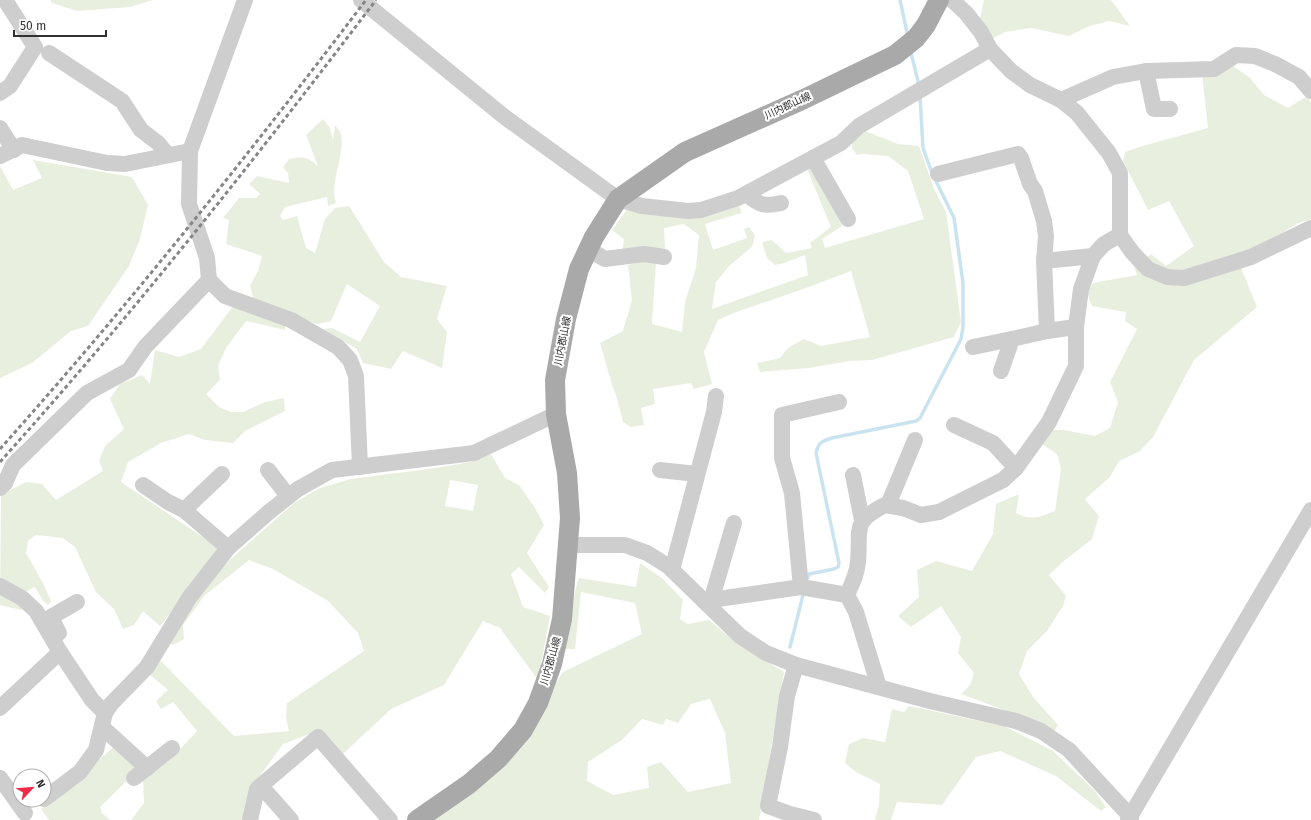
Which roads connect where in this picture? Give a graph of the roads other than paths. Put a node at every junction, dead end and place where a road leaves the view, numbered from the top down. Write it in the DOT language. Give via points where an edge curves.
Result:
graph roads {
  1 [pos="5,0"];
  2 [pos="245,0"];
  3 [pos="361,0"];
  4 [pos="938,0"];
  5 [pos="952,0"];
  6 [pos="990,49"];
  7 [pos="50,53"];
  8 [pos="1146,71"];
  9 [pos="1311,91"];
  10 [pos="0,93"];
  11 [pos="1061,100"];
  12 [pos="1170,109"];
  13 [pos="0,128"];
  14 [pos="190,150"];
  15 [pos="7,153"];
  16 [pos="168,155"];
  17 [pos="813,158"];
  18 [pos="938,174"];
  19 [pos="746,194"];
  20 [pos="618,199"];
  21 [pos="781,203"];
  22 [pos="848,219"];
  23 [pos="1311,228"];
  24 [pos="1120,235"];
  25 [pos="588,249"];
  26 [pos="1093,256"];
  27 [pos="664,257"];
  28 [pos="1044,261"];
  29 [pos="209,280"];
  30 [pos="1076,327"];
  31 [pos="1047,331"];
  32 [pos="1012,339"];
  33 [pos="973,347"];
  34 [pos="1001,371"];
  35 [pos="716,396"];
  36 [pos="839,402"];
  37 [pos="556,414"];
  38 [pos="954,425"];
  39 [pos="915,440"];
  40 [pos="360,467"];
  41 [pos="1016,468"];
  42 [pos="268,470"];
  43 [pos="660,470"];
  44 [pos="222,474"];
  45 [pos="697,474"];
  46 [pos="853,475"];
  47 [pos="143,485"];
  48 [pos="0,488"];
  49 [pos="288,496"];
  50 [pos="888,505"];
  51 [pos="184,510"];
  52 [pos="1311,510"];
  53 [pos="862,520"];
  54 [pos="734,523"];
  55 [pos="568,545"];
  56 [pos="228,548"];
  57 [pos="672,570"];
  58 [pos="0,586"];
  59 [pos="803,587"];
  60 [pos="847,595"];
  61 [pos="707,601"];
  62 [pos="77,602"];
  63 [pos="51,637"];
  64 [pos="60,652"];
  65 [pos="796,665"];
  66 [pos="879,687"];
  67 [pos="0,708"];
  68 [pos="103,720"];
  69 [pos="172,748"];
  70 [pos="147,768"];
  71 [pos="0,778"];
  72 [pos="134,778"];
  73 [pos="261,786"];
  74 [pos="52,793"];
  75 [pos="32,808"];
  76 [pos="20,817"];
  77 [pos="789,817"];
  78 [pos="1129,818"];
  79 [pos="250,820"];
  80 [pos="291,820"];
  81 [pos="390,820"];
  82 [pos="417,820"];
  83 [pos="814,820"];
  1 -- 10 [label="street" via="35,47 10,86"];
  2 -- 14 [label="street"];
  3 -- 20 [label="street" via="506,118"];
  4 -- 20 [label="main road, 川内郡山線" via="926,25 916,38 895,54 804,100 685,152"];
  5 -- 6 [label="street" via="981,32"];
  6 -- 11 [label="street" via="1030,86"];
  6 -- 17 [label="street" via="859,126 841,143"];
  7 -- 16 [label="street" via="122,101 141,130 158,143"];
  8 -- 9 [label="street" via="1214,69 1236,55 1255,56 1299,77"];
  8 -- 11 [label="street" via="1113,77"];
  8 -- 12 [label="street" via="1154,109"];
  11 -- 24 [label="street" via="1077,113 1109,152 1120,173"];
  13 -- 15 [label="street"];
  14 -- 16 [label="street"];
  14 -- 29 [label="street" via="189,204 207,258"];
  15 -- 16 [label="street" via="22,145 125,164"];
  17 -- 19 [label="street"];
  17 -- 22 [label="street"];
  18 -- 28 [label="street" via="1018,154 1035,191 1044,221"];
  19 -- 20 [label="street" via="701,210 688,211 642,206"];
  19 -- 21 [label="street" via="758,204 767,206"];
  20 -- 25 [label="main road, 川内郡山線"];
  23 -- 24 [label="street" via="1251,257 1184,278 1167,277 1148,269"];
  24 -- 26 [label="street" via="1104,244"];
  25 -- 27 [label="street" via="605,260 644,254"];
  25 -- 37 [label="main road, 川内郡山線" via="579,269 566,319 555,380"];
  26 -- 28 [label="street"];
  26 -- 30 [label="street" via="1081,289"];
  28 -- 31 [label="street"];
  29 -- 40 [label="street" via="225,296 291,320 338,347 350,360 356,376"];
  29 -- 48 [label="street" via="145,347 129,370 87,393 13,465"];
  30 -- 31 [label="street"];
  30 -- 41 [label="street" via="1076,366 1049,422"];
  31 -- 32 [label="street"];
  32 -- 33 [label="street"];
  32 -- 34 [label="street"];
  35 -- 45 [label="street"];
  36 -- 59 [label="street" via="782,415 782,458 792,493"];
  37 -- 40 [label="street" via="474,453"];
  37 -- 55 [label="main road, 川内郡山線" via="567,473 570,518"];
  38 -- 41 [label="street" via="993,443"];
  39 -- 50 [label="street"];
  40 -- 49 [label="street" via="332,470"];
  41 -- 50 [label="street" via="1003,480 939,512 921,515"];
  42 -- 49 [label="street"];
  43 -- 45 [label="street"];
  44 -- 51 [label="street"];
  45 -- 57 [label="street"];
  46 -- 53 [label="street"];
  47 -- 51 [label="street"];
  49 -- 56 [label="street"];
  50 -- 53 [label="street" via="872,511"];
  51 -- 56 [label="street"];
  52 -- 78 [label="street"];
  53 -- 60 [label="street" via="858,534 858,562"];
  54 -- 61 [label="street"];
  55 -- 57 [label="street" via="625,545 647,553"];
  55 -- 82 [label="main road, 川内郡山線" via="562,619 552,664 538,703 523,730 498,759"];
  56 -- 68 [label="street" via="189,598 147,667 110,704"];
  57 -- 61 [label="street"];
  58 -- 63 [label="street" via="22,598 36,611"];
  59 -- 60 [label="street"];
  59 -- 61 [label="street"];
  60 -- 66 [label="street" via="856,612"];
  61 -- 65 [label="street" via="740,636 766,653"];
  62 -- 63 [label="street" via="51,617 59,633"];
  63 -- 64 [label="street"];
  64 -- 67 [label="street"];
  64 -- 68 [label="street"];
  65 -- 66 [label="street"];
  65 -- 77 [label="street" via="787,696 768,806"];
  66 -- 78 [label="street" via="1016,721 1041,731 1069,750"];
  68 -- 70 [label="street"];
  68 -- 74 [label="street" via="96,750 80,772"];
  69 -- 70 [label="street"];
  70 -- 72 [label="street"];
  71 -- 76 [label="street"];
  73 -- 79 [label="street"];
  73 -- 80 [label="street"];
  73 -- 81 [label="street" via="318,737"];
  75 -- 76 [label="street"];
  77 -- 83 [label="street"];
}
